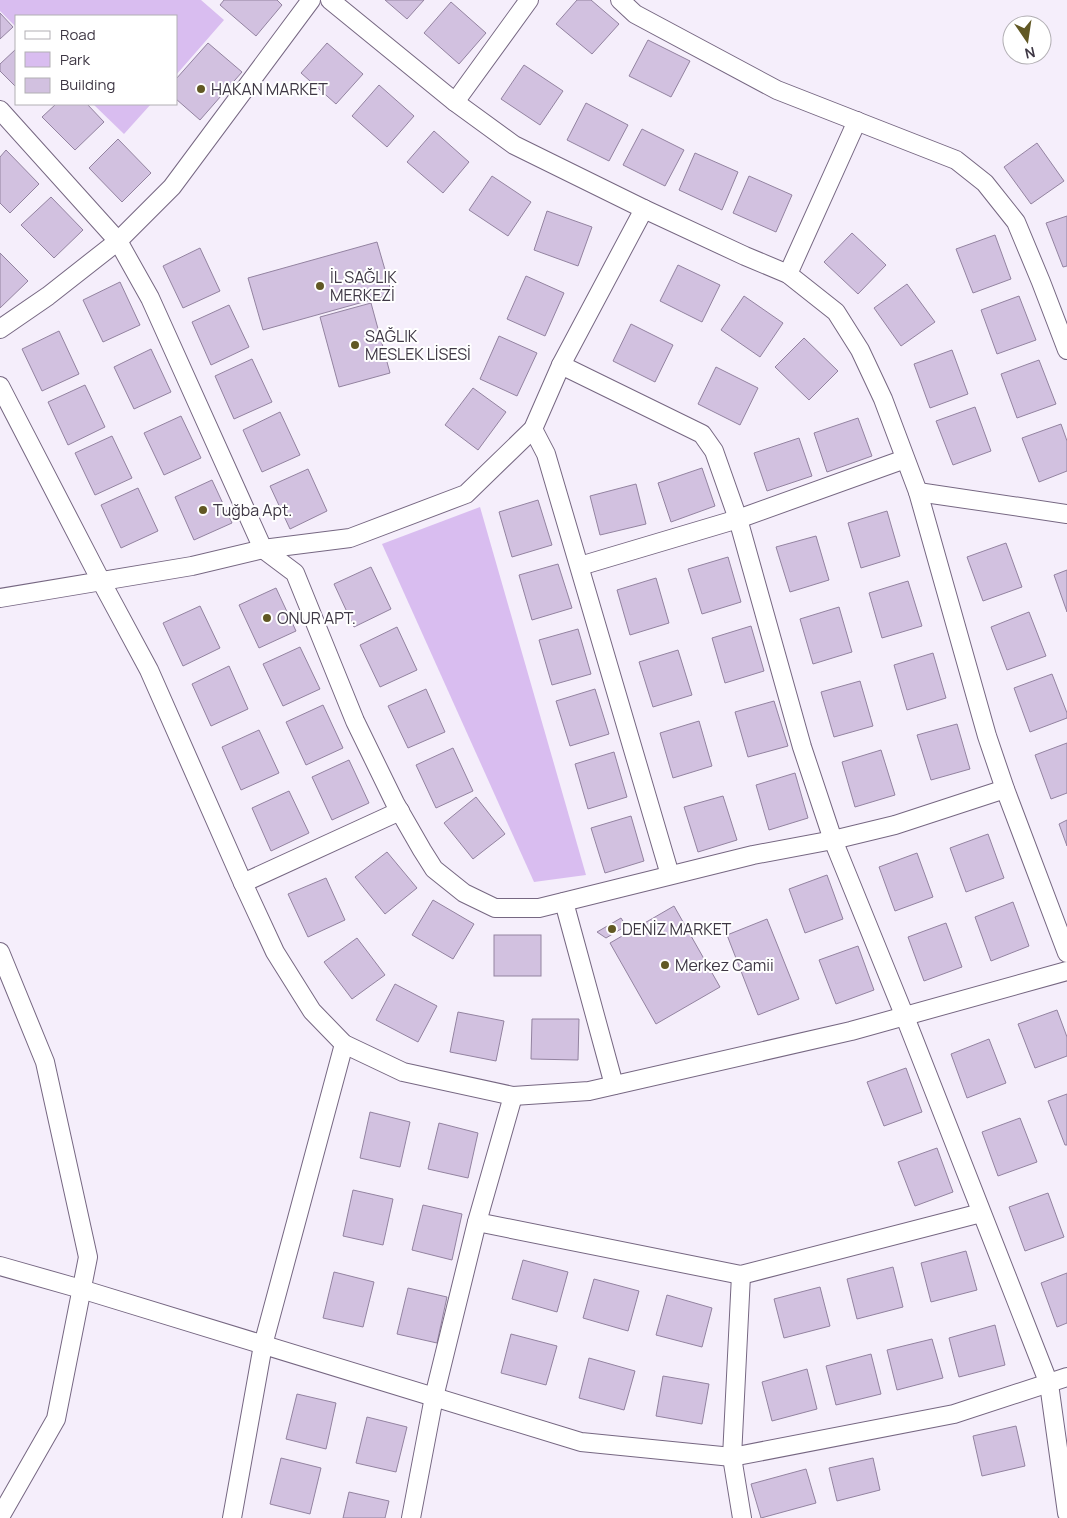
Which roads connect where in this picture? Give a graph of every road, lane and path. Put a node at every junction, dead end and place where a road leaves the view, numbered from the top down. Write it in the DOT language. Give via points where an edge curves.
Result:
graph roads {
  1 [pos="311,0"];
  2 [pos="330,0"];
  3 [pos="529,0"];
  4 [pos="620,0"];
  5 [pos="455,102"];
  6 [pos="0,110"];
  7 [pos="857,121"];
  8 [pos="644,209"];
  9 [pos="118,241"];
  10 [pos="788,274"];
  11 [pos="0,329"];
  12 [pos="1067,350"];
  13 [pos="561,365"];
  14 [pos="0,386"];
  15 [pos="533,429"];
  16 [pos="905,459"];
  17 [pos="918,492"];
  18 [pos="1067,514"];
  19 [pos="738,519"];
  20 [pos="263,549"];
  21 [pos="580,566"];
  22 [pos="101,581"];
  23 [pos="0,598"];
  24 [pos="1005,789"];
  25 [pos="400,811"];
  26 [pos="833,840"];
  27 [pos="670,875"];
  28 [pos="243,882"];
  29 [pos="564,902"];
  30 [pos="0,952"];
  31 [pos="1067,953"];
  32 [pos="1067,971"];
  33 [pos="905,1017"];
  34 [pos="344,1044"];
  35 [pos="614,1085"];
  36 [pos="513,1096"];
  37 [pos="981,1213"];
  38 [pos="478,1222"];
  39 [pos="0,1266"];
  40 [pos="741,1275"];
  41 [pos="81,1289"];
  42 [pos="263,1345"];
  43 [pos="1067,1377"];
  44 [pos="1048,1384"];
  45 [pos="434,1397"];
  46 [pos="732,1457"];
  47 [pos="1067,1513"];
  48 [pos="0,1517"];
  49 [pos="232,1518"];
  50 [pos="411,1518"];
  51 [pos="742,1518"];
  1 -- 9 [label="street" via="172,187"];
  2 -- 5 [label="street"];
  3 -- 5 [label="street"];
  4 -- 7 [label="street" via="635,14 777,90"];
  5 -- 8 [label="street" via="514,145"];
  6 -- 9 [label="street"];
  7 -- 10 [label="street"];
  7 -- 12 [label="street" via="956,160 985,183 1016,222"];
  8 -- 10 [label="street"];
  8 -- 13 [label="street"];
  9 -- 11 [label="street"];
  9 -- 20 [label="street" via="150,298"];
  10 -- 16 [label="street" via="836,312 860,350 884,400"];
  13 -- 15 [label="street"];
  13 -- 19 [label="street" via="702,434 714,451"];
  14 -- 22 [label="street"];
  15 -- 20 [label="street" via="466,494 350,538"];
  15 -- 21 [label="street" via="546,454"];
  16 -- 17 [label="street"];
  16 -- 19 [label="street"];
  17 -- 18 [label="street"];
  17 -- 24 [label="street" via="986,736"];
  19 -- 21 [label="street"];
  19 -- 26 [label="street" via="802,747"];
  20 -- 22 [label="street" via="192,566"];
  20 -- 25 [label="street" via="295,573 355,721"];
  21 -- 27 [label="street"];
  22 -- 23 [label="street"];
  22 -- 28 [label="street" via="149,670"];
  24 -- 26 [label="street" via="895,825"];
  24 -- 31 [label="street"];
  25 -- 28 [label="street"];
  25 -- 29 [label="street" via="434,869 464,893 495,908 539,908"];
  26 -- 27 [label="street"];
  26 -- 33 [label="street"];
  27 -- 29 [label="street"];
  28 -- 34 [label="street" via="275,952 291,978 312,1011"];
  29 -- 35 [label="street"];
  30 -- 41 [label="street" via="45,1062 88,1257"];
  32 -- 33 [label="street"];
  33 -- 35 [label="street"];
  33 -- 37 [label="street"];
  34 -- 36 [label="street" via="403,1072"];
  34 -- 42 [label="street"];
  35 -- 36 [label="street" via="589,1091"];
  36 -- 38 [label="street"];
  37 -- 40 [label="street"];
  37 -- 44 [label="street"];
  38 -- 40 [label="street"];
  38 -- 45 [label="street"];
  39 -- 41 [label="street"];
  40 -- 46 [label="street"];
  41 -- 42 [label="street"];
  41 -- 48 [label="street" via="56,1419"];
  42 -- 45 [label="street"];
  42 -- 49 [label="street"];
  43 -- 44 [label="street"];
  44 -- 46 [label="street" via="954,1414"];
  44 -- 47 [label="street"];
  45 -- 46 [label="street" via="581,1442"];
  45 -- 50 [label="street"];
  46 -- 51 [label="street"];
}
